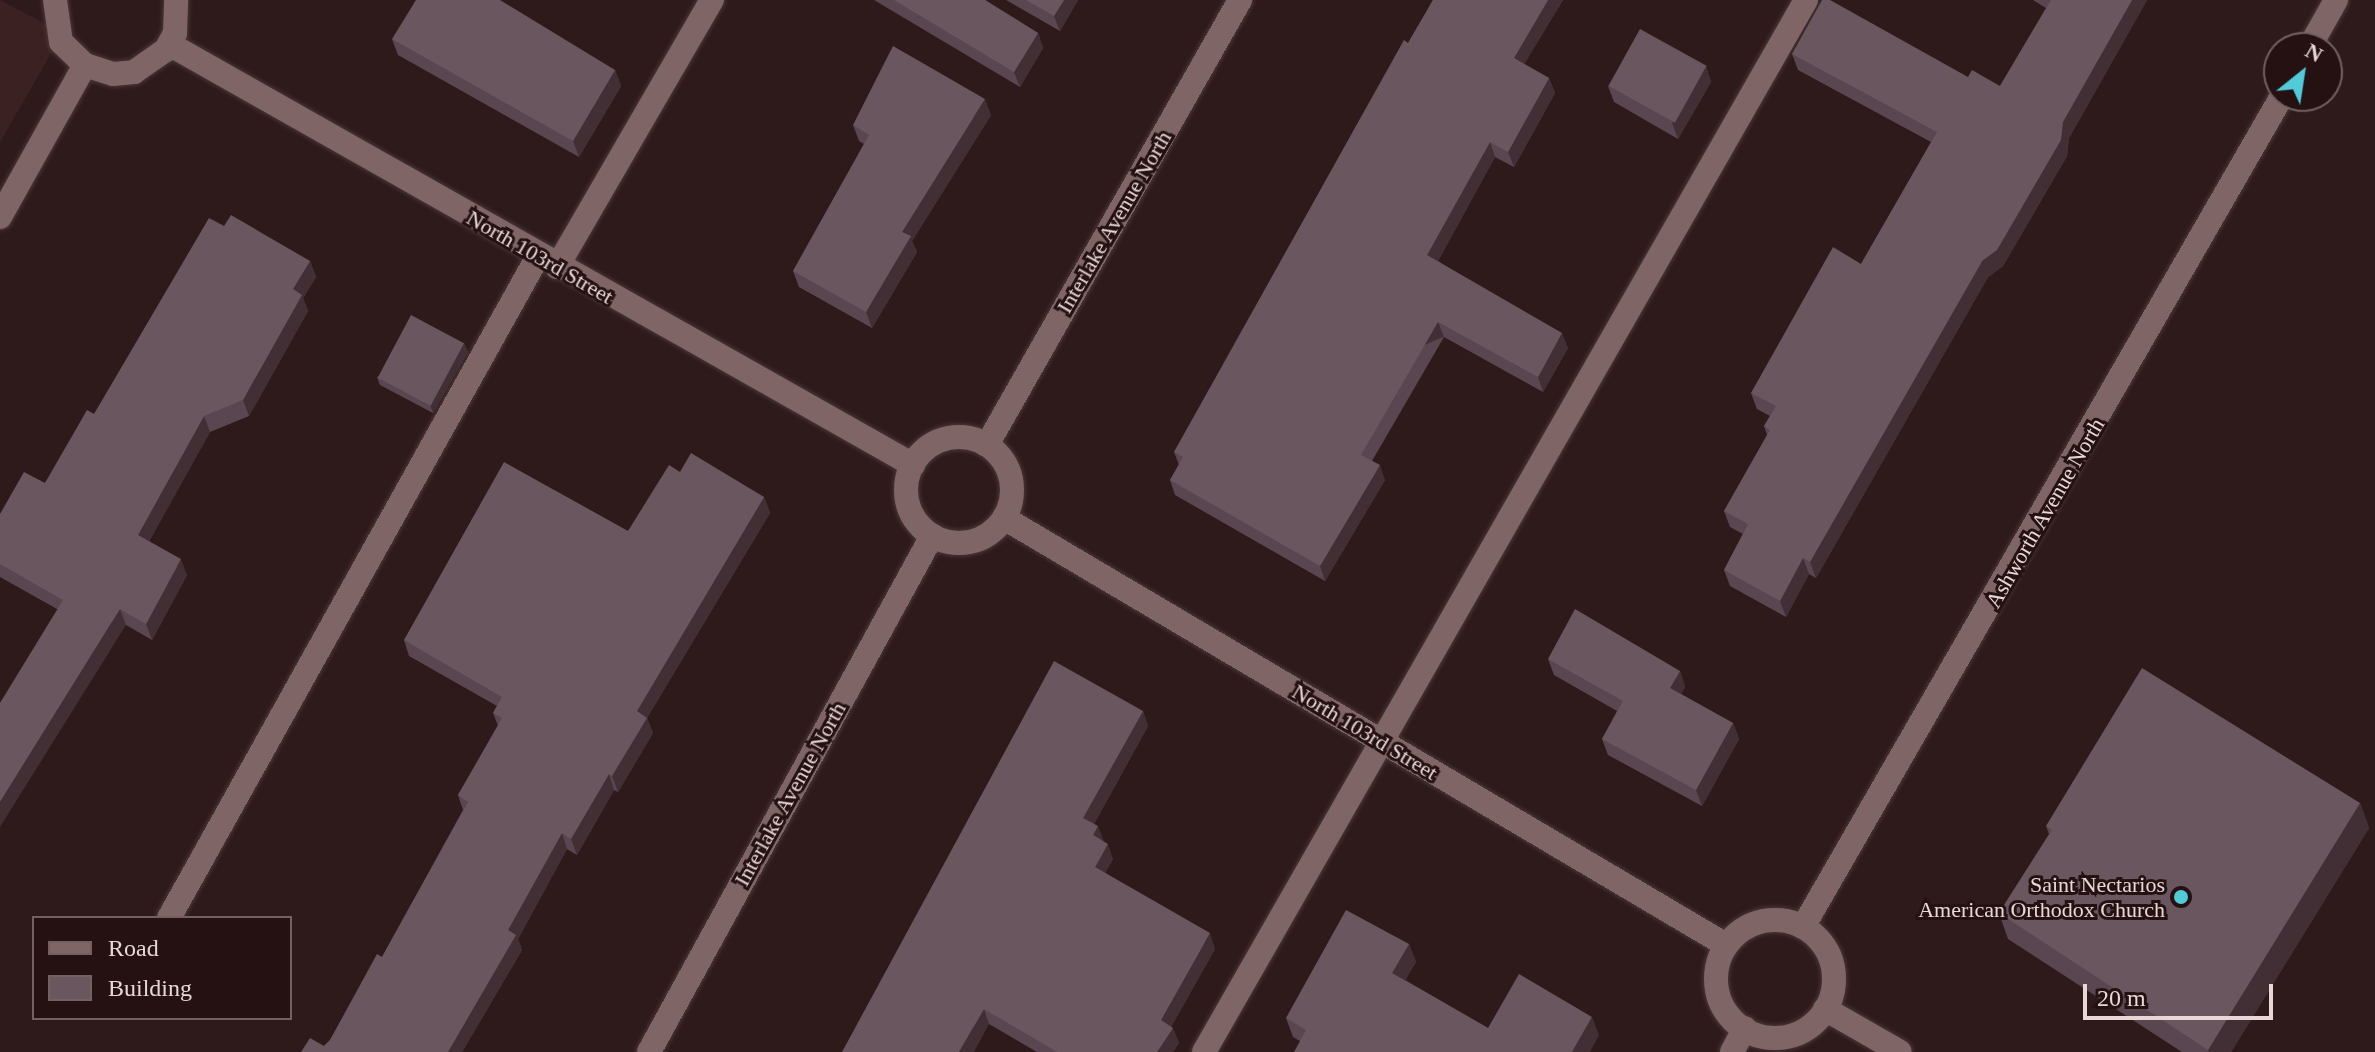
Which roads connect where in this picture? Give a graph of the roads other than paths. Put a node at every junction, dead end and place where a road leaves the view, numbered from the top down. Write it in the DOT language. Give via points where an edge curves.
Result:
graph roads {
  1 [pos="55,0"];
  2 [pos="176,0"];
  3 [pos="712,0"];
  4 [pos="1240,0"];
  5 [pos="1806,0"];
  6 [pos="2336,0"];
  7 [pos="2318,32"];
  8 [pos="169,44"];
  9 [pos="85,65"];
  10 [pos="2273,112"];
  11 [pos="0,217"];
  12 [pos="548,262"];
  13 [pos="987,445"];
  14 [pos="913,465"];
  15 [pos="1004,518"];
  16 [pos="932,536"];
  17 [pos="1381,741"];
  18 [pos="170,916"];
  19 [pos="1803,927"];
  20 [pos="1726,945"];
  21 [pos="1825,1009"];
  22 [pos="1745,1028"];
  23 [pos="649,1052"];
  24 [pos="1204,1052"];
  25 [pos="1732,1052"];
  26 [pos="1900,1052"];
  1 -- 9 [label="street" via="61,42"];
  2 -- 8 [label="street" via="178,13"];
  3 -- 12 [label="street"];
  4 -- 13 [label="street, Interlake Avenue North"];
  5 -- 17 [label="street"];
  6 -- 7 [label="street"];
  8 -- 9 [label="street" via="134,72 113,74"];
  8 -- 12 [label="street, North 103rd Street"];
  9 -- 11 [label="street"];
  10 -- 19 [label="street, Ashworth Avenue North"];
  12 -- 14 [label="street, North 103rd Street"];
  12 -- 18 [label="street"];
  13 -- 14 [label="street" via="946,438 928,446"];
  13 -- 15 [label="street" via="1005,461 1011,477 1013,494"];
  14 -- 16 [label="street" via="906,494 910,512"];
  15 -- 16 [label="street" via="972,543"];
  15 -- 17 [label="street, North 103rd Street"];
  16 -- 23 [label="street, Interlake Avenue North"];
  17 -- 20 [label="street, North 103rd Street"];
  17 -- 24 [label="street"];
  19 -- 20 [label="street" via="1759,921"];
  19 -- 21 [label="street" via="1824,946 1832,963 1834,982"];
  20 -- 22 [label="street" via="1716,984 1721,1004"];
  21 -- 22 [label="street" via="1807,1029 1790,1036 1770,1038"];
  21 -- 26 [label="street"];
  22 -- 25 [label="street"];
}
